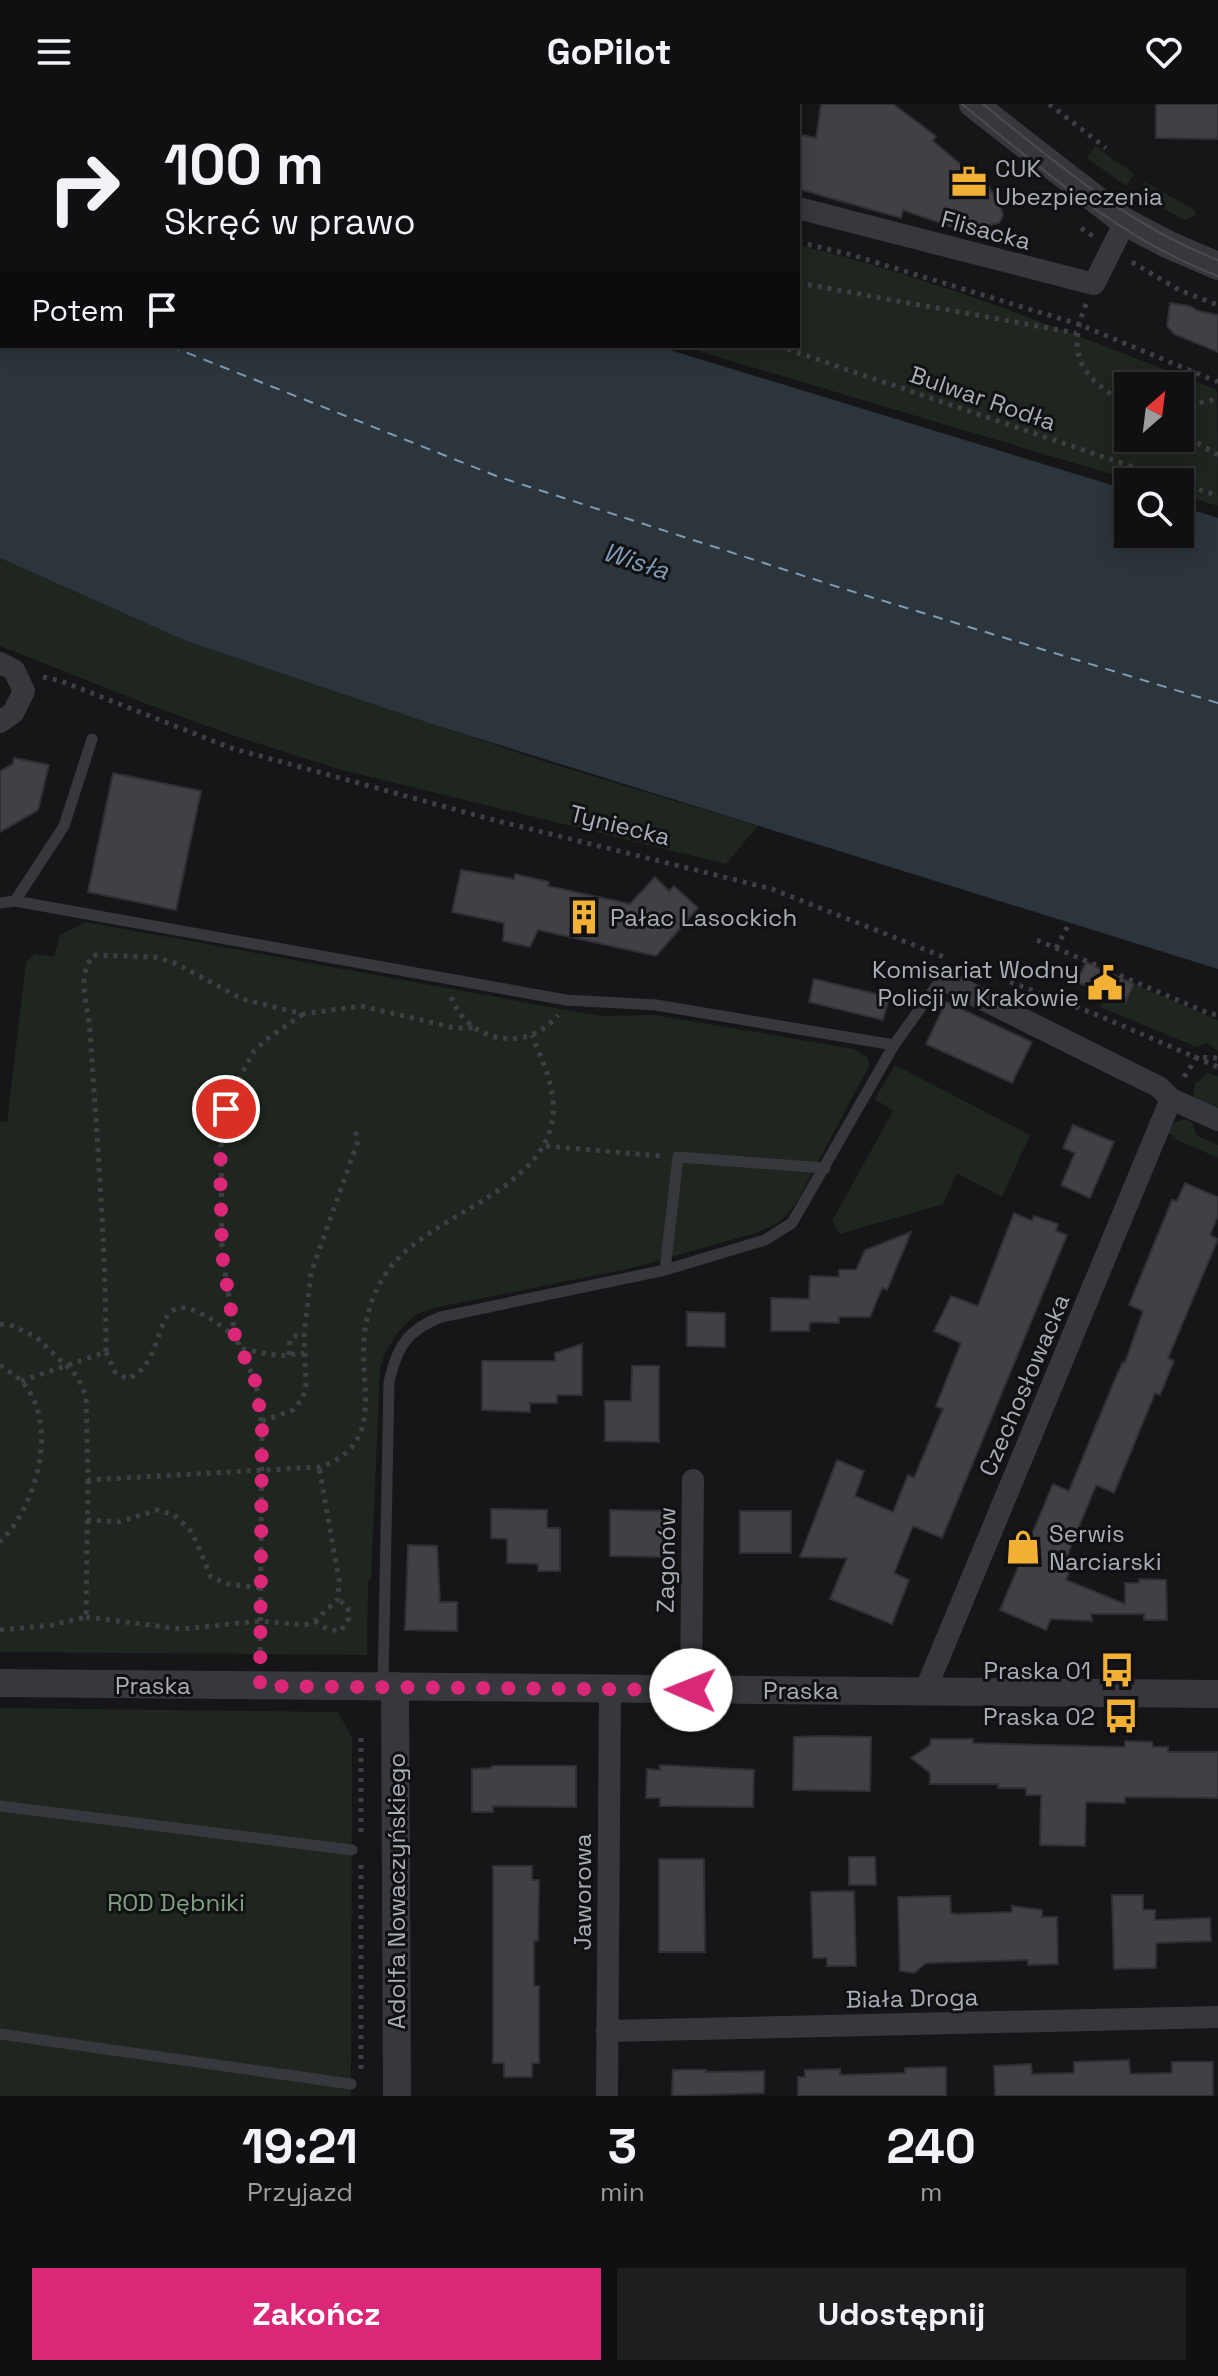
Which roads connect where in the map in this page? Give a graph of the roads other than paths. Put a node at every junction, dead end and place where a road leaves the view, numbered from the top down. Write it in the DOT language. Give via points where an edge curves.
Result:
graph roads {
  1 [pos="973,104"];
  2 [pos="800,209"];
  3 [pos="1125,222"];
  4 [pos="1218,266"];
  5 [pos="7,667"];
  6 [pos="0,722"];
  7 [pos="92,739"];
  8 [pos="15,901"];
  9 [pos="0,903"];
  10 [pos="951,972"];
  11 [pos="894,1045"];
  12 [pos="1171,1099"];
  13 [pos="1218,1120"];
  14 [pos="825,1168"];
  15 [pos="665,1270"];
  16 [pos="693,1480"];
  17 [pos="0,1683"];
  18 [pos="389,1686"];
  19 [pos="610,1689"];
  20 [pos="691,1690"];
  21 [pos="925,1691"];
  22 [pos="1218,1694"];
  23 [pos="0,1806"];
  24 [pos="356,1848"];
  25 [pos="1218,2017"];
  26 [pos="607,2031"];
  27 [pos="0,2034"];
  28 [pos="356,2082"];
  29 [pos="397,2096"];
  30 [pos="607,2096"];
  1 -- 3 [label="street"];
  2 -- 3 [label="street, Flisacka" via="1094,284"];
  3 -- 4 [label="street"];
  5 -- 6 [label="street" via="24,691 13,713"];
  7 -- 8 [label="lane" via="64,826"];
  8 -- 9 [label="lane"];
  8 -- 11 [label="lane" via="566,1000 656,1005"];
  10 -- 11 [label="lane"];
  10 -- 12 [label="street" via="1159,1087"];
  11 -- 14 [label="lane"];
  12 -- 13 [label="street"];
  12 -- 21 [label="street, Czechosłowacka"];
  14 -- 15 [label="lane" via="792,1223 765,1240"];
  14 -- 15 [label="lane" via="678,1157"];
  15 -- 18 [label="lane" via="441,1317 423,1324 397,1352 389,1382"];
  16 -- 20 [label="street, Zagonów"];
  17 -- 18 [label="street, Praska"];
  18 -- 19 [label="street, Praska"];
  18 -- 29 [label="street, Adolfa Nowaczyńskiego"];
  19 -- 20 [label="street, Praska"];
  19 -- 26 [label="street, Jaworowa"];
  20 -- 21 [label="street, Praska"];
  21 -- 22 [label="street, Praska"];
  23 -- 24 [label="lane"];
  25 -- 26 [label="street, Biała Droga"];
  26 -- 30 [label="street, Jaworowa"];
  27 -- 28 [label="lane"];
}
